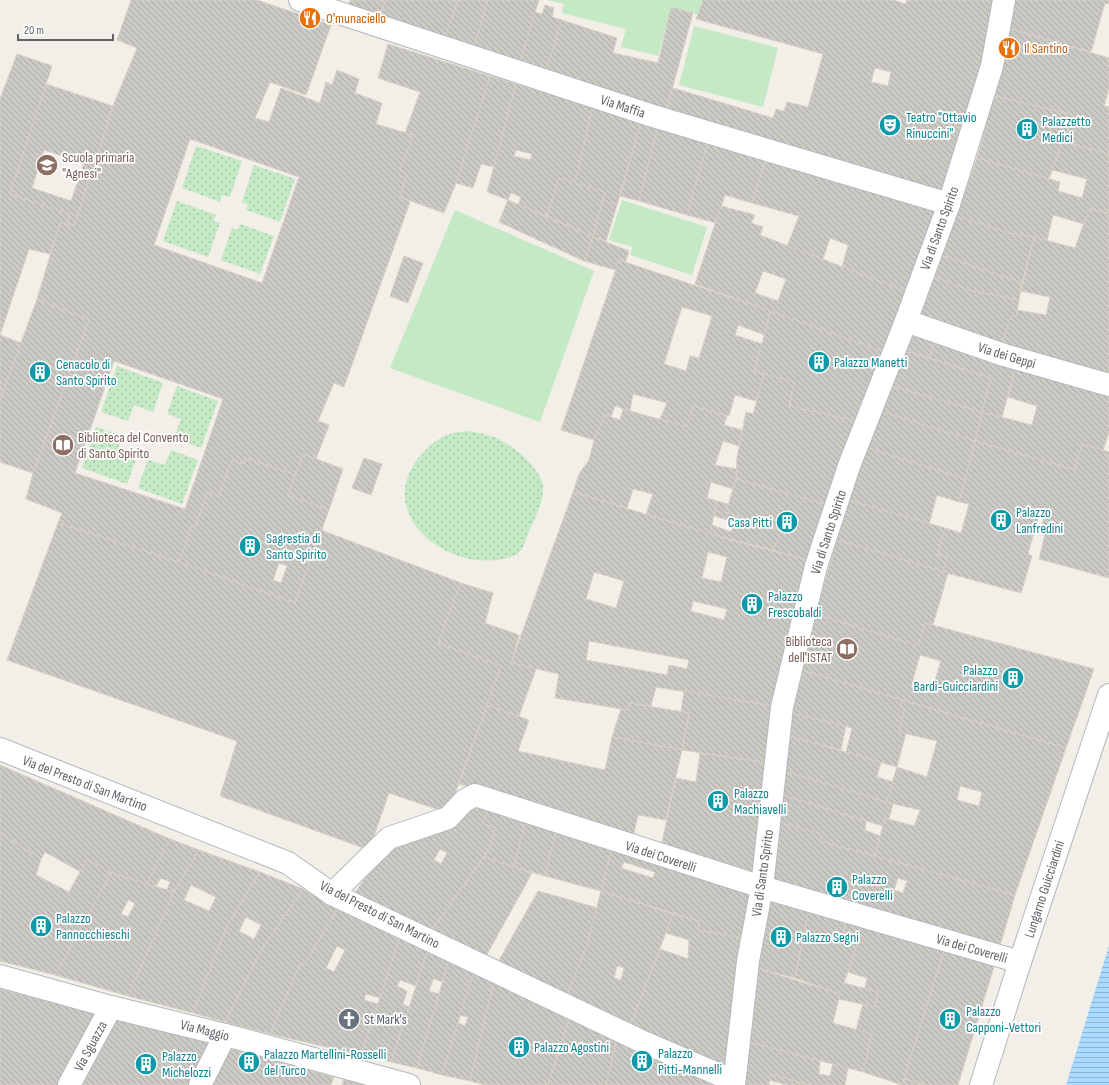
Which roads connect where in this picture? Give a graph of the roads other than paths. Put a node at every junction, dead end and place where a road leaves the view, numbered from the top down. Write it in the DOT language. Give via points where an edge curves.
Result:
graph roads {
  1 [pos="300,0"];
  2 [pos="1004,0"];
  3 [pos="949,204"];
  4 [pos="906,321"];
  5 [pos="1109,385"];
  6 [pos="1109,695"];
  7 [pos="0,749"];
  8 [pos="762,887"];
  9 [pos="332,894"];
  10 [pos="1020,962"];
  11 [pos="0,976"];
  12 [pos="111,1007"];
  13 [pos="226,1035"];
  14 [pos="339,1076"];
  15 [pos="734,1083"];
  16 [pos="69,1085"];
  17 [pos="200,1085"];
  18 [pos="409,1085"];
  19 [pos="981,1085"];
  1 -- 3 [label="street, Via Maffia" via="653,116"];
  2 -- 3 [label="street, Via di Santo Spirito" via="992,66"];
  3 -- 4 [label="street, Via di Santo Spirito"];
  4 -- 5 [label="street, Via dei Geppi" via="1004,355"];
  4 -- 8 [label="street, Via di Santo Spirito" via="849,466 816,566 782,708"];
  6 -- 10 [label="street, Lungarno Guicciardini"];
  7 -- 9 [label="street, Via del Presto di San Martino" via="288,863"];
  8 -- 9 [label="street, Via dei Coverelli" via="475,795 464,800 448,818 389,838"];
  8 -- 10 [label="street, Via dei Coverelli"];
  8 -- 15 [label="street, Via di Santo Spirito" via="748,961"];
  9 -- 15 [label="street, Via del Presto di San Martino"];
  10 -- 19 [label="street, Lungarno Guicciardini"];
  11 -- 12 [label="street, Via Maggio"];
  12 -- 13 [label="street, Via Maggio"];
  12 -- 16 [label="street, Via Sguazza"];
  13 -- 14 [label="street, Via Maggio"];
  13 -- 17 [label="street"];
  14 -- 18 [label="street, Via Maggio"];
}
